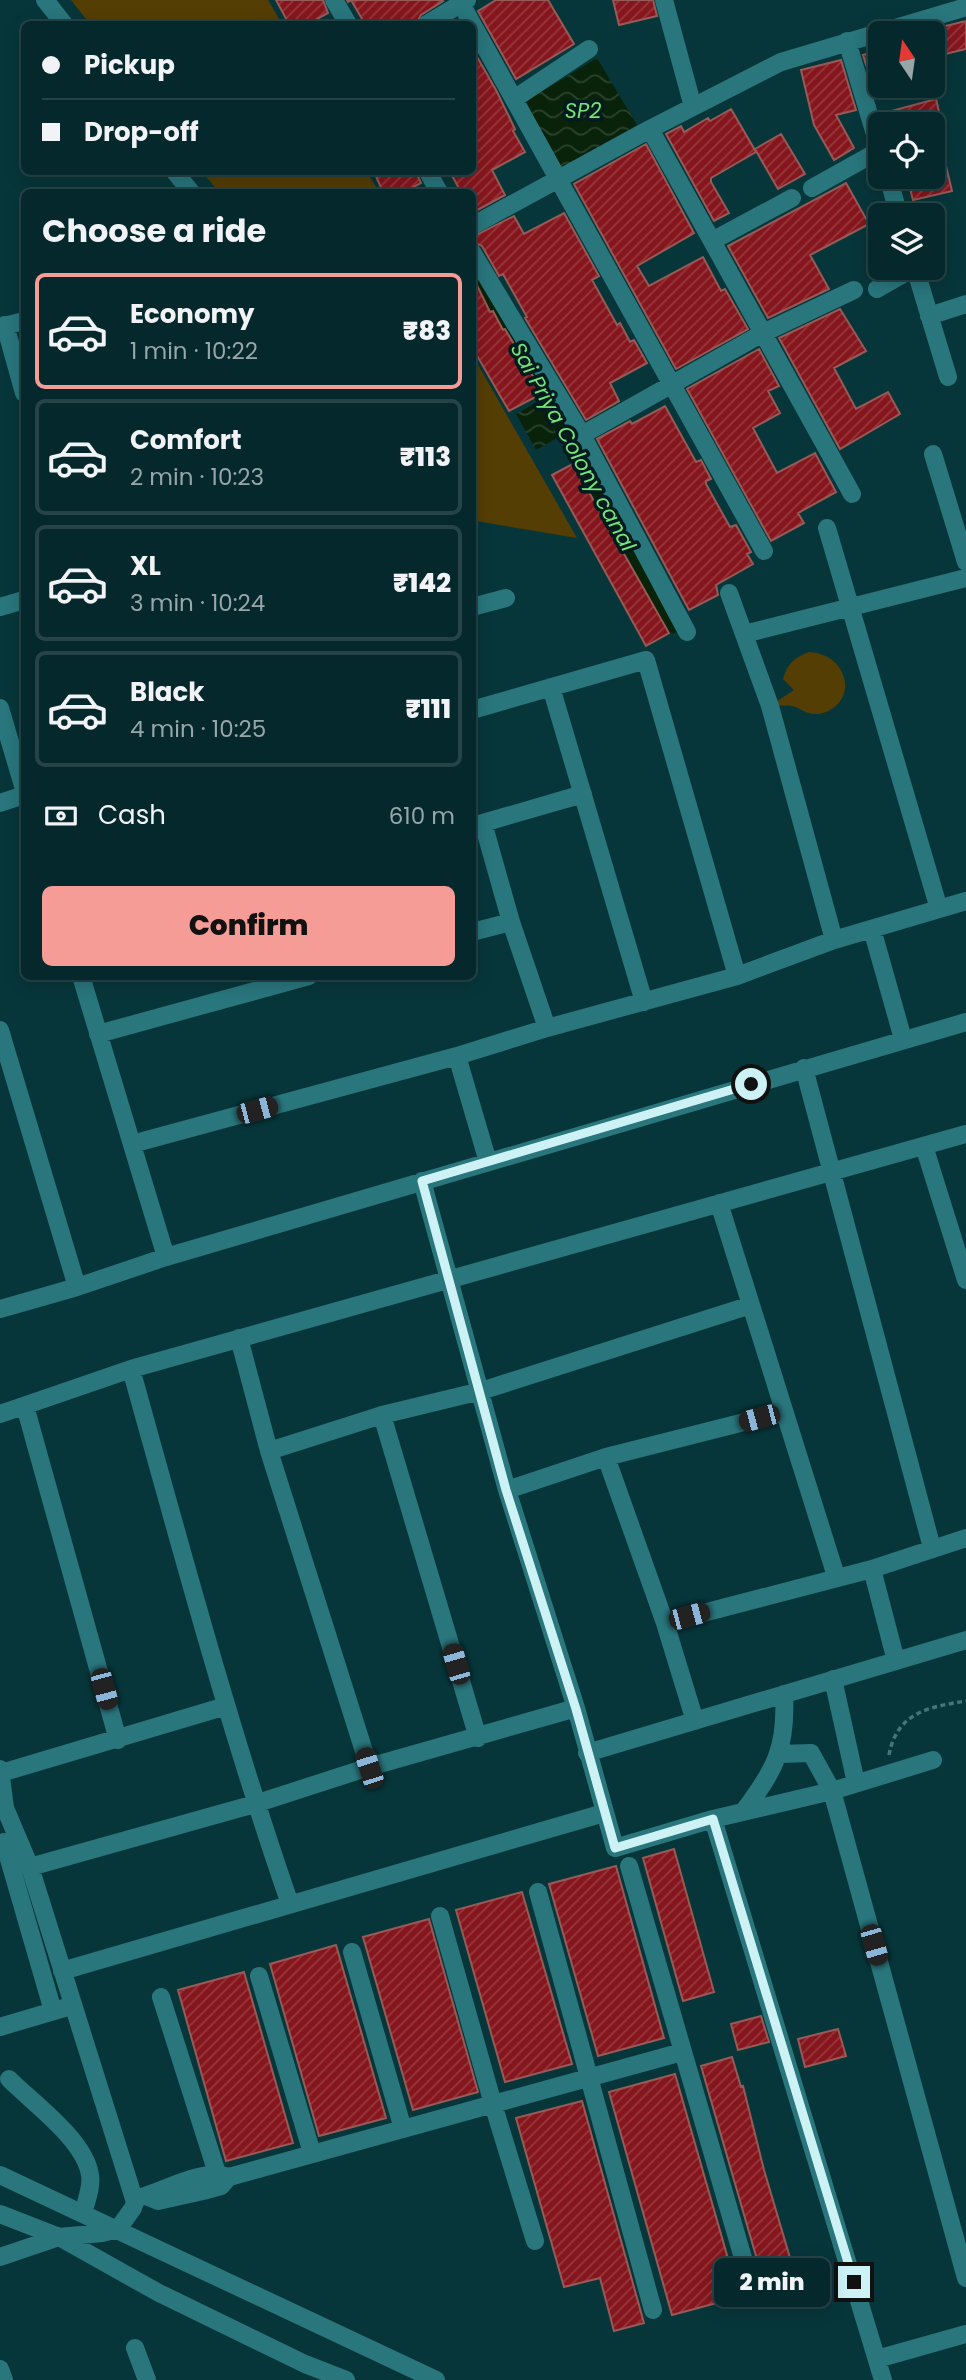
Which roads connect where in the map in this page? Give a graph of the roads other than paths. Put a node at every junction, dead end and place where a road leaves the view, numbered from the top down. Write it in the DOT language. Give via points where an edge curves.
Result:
graph roads {
  1 [pos="46,0"];
  2 [pos="334,0"];
  3 [pos="664,0"];
  4 [pos="462,1"];
  5 [pos="966,7"];
  6 [pos="62,21"];
  7 [pos="346,21"];
  8 [pos="432,21"];
  9 [pos="473,21"];
  10 [pos="476,27"];
  11 [pos="847,41"];
  12 [pos="589,49"];
  13 [pos="514,99"];
  14 [pos="693,107"];
  15 [pos="868,112"];
  16 [pos="650,129"];
  17 [pos="868,157"];
  18 [pos="177,175"];
  19 [pos="557,179"];
  20 [pos="812,188"];
  21 [pos="189,189"];
  22 [pos="792,198"];
  23 [pos="476,224"];
  24 [pos="712,242"];
  25 [pos="476,258"];
  26 [pos="893,280"];
  27 [pos="918,280"];
  28 [pos="877,289"];
  29 [pos="854,290"];
  30 [pos="966,304"];
  31 [pos="929,316"];
  32 [pos="21,322"];
  33 [pos="2,326"];
  34 [pos="763,333"];
  35 [pos="948,377"];
  36 [pos="21,384"];
  37 [pos="672,384"];
  38 [pos="582,435"];
  39 [pos="933,454"];
  40 [pos="852,494"];
  41 [pos="827,528"];
  42 [pos="764,551"];
  43 [pos="966,562"];
  44 [pos="966,578"];
  45 [pos="729,593"];
  46 [pos="506,598"];
  47 [pos="21,601"];
  48 [pos="476,606"];
  49 [pos="0,607"];
  50 [pos="850,607"];
  51 [pos="687,632"];
  52 [pos="744,634"];
  53 [pos="551,687"];
  54 [pos="0,708"];
  55 [pos="476,709"];
  56 [pos="21,779"];
  57 [pos="583,794"];
  58 [pos="21,796"];
  59 [pos="0,803"];
  60 [pos="478,824"];
  61 [pos="966,901"];
  62 [pos="939,909"];
  63 [pos="511,922"];
  64 [pos="872,929"];
  65 [pos="476,931"];
  66 [pos="834,940"];
  67 [pos="737,976"];
  68 [pos="82,980"];
  69 [pos="294,980"];
  70 [pos="644,1002"];
  71 [pos="966,1021"];
  72 [pos="547,1028"];
  73 [pos="0,1030"];
  74 [pos="98,1034"];
  75 [pos="903,1039"];
  76 [pos="457,1056"];
  77 [pos="804,1068"];
  78 [pos="966,1134"];
  79 [pos="132,1144"];
  80 [pos="924,1146"];
  81 [pos="488,1162"];
  82 [pos="832,1171"];
  83 [pos="422,1181"];
  84 [pos="719,1203"];
  85 [pos="166,1257"];
  86 [pos="449,1279"];
  87 [pos="966,1280"];
  88 [pos="77,1287"];
  89 [pos="751,1304"];
  90 [pos="0,1309"];
  91 [pos="239,1338"];
  92 [pos="131,1369"];
  93 [pos="481,1391"];
  94 [pos="24,1406"];
  95 [pos="784,1412"];
  96 [pos="0,1413"];
  97 [pos="382,1416"];
  98 [pos="269,1451"];
  99 [pos="606,1457"];
  100 [pos="506,1490"];
  101 [pos="966,1538"];
  102 [pos="932,1548"];
  103 [pos="872,1569"];
  104 [pos="836,1576"];
  105 [pos="665,1623"];
  106 [pos="966,1640"];
  107 [pos="896,1661"];
  108 [pos="833,1679"];
  109 [pos="784,1694"];
  110 [pos="226,1706"];
  111 [pos="576,1709"];
  112 [pos="695,1721"];
  113 [pos="478,1738"];
  114 [pos="118,1740"];
  115 [pos="587,1753"];
  116 [pos="780,1754"];
  117 [pos="933,1760"];
  118 [pos="369,1768"];
  119 [pos="1,1771"];
  120 [pos="856,1783"];
  121 [pos="832,1791"];
  122 [pos="255,1804"];
  123 [pos="743,1812"];
  124 [pos="604,1813"];
  125 [pos="713,1819"];
  126 [pos="6,1826"];
  127 [pos="629,1866"];
  128 [pos="30,1867"];
  129 [pos="538,1892"];
  130 [pos="289,1904"];
  131 [pos="440,1916"];
  132 [pos="352,1952"];
  133 [pos="62,1971"];
  134 [pos="258,1976"];
  135 [pos="161,1997"];
  136 [pos="73,2005"];
  137 [pos="53,2011"];
  138 [pos="0,2026"];
  139 [pos="682,2052"];
  140 [pos="591,2077"];
  141 [pos="9,2079"];
  142 [pos="493,2104"];
  143 [pos="403,2129"];
  144 [pos="312,2153"];
  145 [pos="0,2175"];
  146 [pos="223,2175"];
  147 [pos="140,2198"];
  148 [pos="83,2213"];
  149 [pos="0,2214"];
  150 [pos="118,2229"];
  151 [pos="59,2237"];
  152 [pos="535,2241"];
  153 [pos="0,2258"];
  154 [pos="966,2278"];
  155 [pos="750,2282"];
  156 [pos="653,2310"];
  157 [pos="966,2334"];
  158 [pos="135,2348"];
  159 [pos="877,2359"];
  160 [pos="0,2369"];
  161 [pos="303,2373"];
  162 [pos="4,2380"];
  163 [pos="147,2380"];
  164 [pos="346,2380"];
  165 [pos="436,2380"];
  166 [pos="883,2380"];
  1 -- 6 [label="street"];
  2 -- 7 [label="street"];
  3 -- 14 [label="street"];
  4 -- 8 [label="street"];
  4 -- 9 [label="street"];
  5 -- 11 [label="street"];
  10 -- 13 [label="street"];
  11 -- 14 [label="street" via="781,62"];
  11 -- 15 [label="street"];
  12 -- 13 [label="street"];
  13 -- 19 [label="street"];
  14 -- 16 [label="street"];
  16 -- 19 [label="street"];
  16 -- 24 [label="street"];
  17 -- 20 [label="street"];
  18 -- 21 [label="street"];
  19 -- 23 [label="street"];
  19 -- 37 [label="street"];
  22 -- 24 [label="street"];
  24 -- 34 [label="street"];
  25 -- 38 [label="street"];
  26 -- 28 [label="street"];
  27 -- 31 [label="street"];
  29 -- 34 [label="street"];
  30 -- 31 [label="street"];
  31 -- 35 [label="street"];
  32 -- 33 [label="street"];
  33 -- 36 [label="street"];
  34 -- 37 [label="street"];
  34 -- 40 [label="street"];
  37 -- 38 [label="street"];
  37 -- 42 [label="street"];
  38 -- 51 [label="street"];
  39 -- 43 [label="street"];
  41 -- 50 [label="street"];
  44 -- 50 [label="street"];
  45 -- 52 [label="street"];
  46 -- 48 [label="street"];
  47 -- 49 [label="street"];
  50 -- 52 [label="street"];
  50 -- 62 [label="street"];
  52 -- 66 [label="street" via="770,706"];
  53 -- 55 [label="street"];
  53 -- 57 [label="street"];
  53 -- 67 [label="street" via="646,660"];
  54 -- 56 [label="street"];
  57 -- 60 [label="street"];
  57 -- 70 [label="street"];
  58 -- 59 [label="street"];
  60 -- 63 [label="street"];
  61 -- 62 [label="street"];
  62 -- 64 [label="street"];
  63 -- 65 [label="street"];
  63 -- 72 [label="street"];
  64 -- 66 [label="street"];
  64 -- 75 [label="street"];
  66 -- 67 [label="street"];
  67 -- 70 [label="street"];
  68 -- 74 [label="street"];
  69 -- 74 [label="street"];
  70 -- 72 [label="street"];
  71 -- 75 [label="street"];
  72 -- 76 [label="street"];
  73 -- 88 [label="street"];
  74 -- 79 [label="street"];
  75 -- 77 [label="street"];
  76 -- 79 [label="street"];
  76 -- 81 [label="street"];
  77 -- 81 [label="street"];
  77 -- 82 [label="street"];
  78 -- 80 [label="street"];
  79 -- 85 [label="street"];
  80 -- 82 [label="street"];
  80 -- 87 [label="street"];
  81 -- 83 [label="street"];
  82 -- 84 [label="street"];
  82 -- 102 [label="street"];
  83 -- 85 [label="street"];
  83 -- 86 [label="street"];
  84 -- 86 [label="street"];
  84 -- 89 [label="street"];
  85 -- 88 [label="street"];
  86 -- 91 [label="street"];
  86 -- 93 [label="street"];
  88 -- 90 [label="street"];
  89 -- 93 [label="street"];
  89 -- 95 [label="street"];
  91 -- 92 [label="street"];
  91 -- 98 [label="street"];
  92 -- 94 [label="street"];
  92 -- 110 [label="street"];
  93 -- 97 [label="street"];
  93 -- 100 [label="street"];
  94 -- 96 [label="street"];
  94 -- 114 [label="street"];
  95 -- 99 [label="street"];
  95 -- 104 [label="street"];
  97 -- 98 [label="street"];
  97 -- 113 [label="street"];
  98 -- 118 [label="street"];
  99 -- 100 [label="street"];
  99 -- 105 [label="street"];
  100 -- 111 [label="street"];
  101 -- 102 [label="street"];
  102 -- 103 [label="street"];
  103 -- 104 [label="street"];
  103 -- 107 [label="street"];
  104 -- 105 [label="street"];
  105 -- 112 [label="street"];
  106 -- 107 [label="street"];
  107 -- 108 [label="street"];
  108 -- 109 [label="street"];
  108 -- 120 [label="street"];
  109 -- 112 [label="street"];
  109 -- 116 [label="street" via="786,1719"];
  110 -- 114 [label="street"];
  110 -- 122 [label="street"];
  111 -- 113 [label="street"];
  111 -- 115 [label="street"];
  112 -- 115 [label="street"];
  113 -- 118 [label="street"];
  114 -- 119 [label="street"];
  115 -- 124 [label="street"];
  116 -- 121 [label="street" via="810,1754"];
  116 -- 123 [label="street"];
  117 -- 120 [label="street"];
  118 -- 122 [label="street"];
  119 -- 126 [label="street"];
  120 -- 121 [label="street"];
  121 -- 123 [label="street"];
  121 -- 154 [label="street"];
  122 -- 128 [label="street"];
  122 -- 130 [label="street"];
  123 -- 125 [label="street"];
  124 -- 125 [label="street" via="615,1848"];
  124 -- 130 [label="street"];
  125 -- 159 [label="street"];
  126 -- 128 [label="street"];
  126 -- 137 [label="street"];
  127 -- 139 [label="street"];
  128 -- 133 [label="street"];
  129 -- 140 [label="street"];
  130 -- 133 [label="street"];
  131 -- 142 [label="street"];
  132 -- 143 [label="street"];
  133 -- 136 [label="street"];
  134 -- 144 [label="street"];
  135 -- 146 [label="street"];
  136 -- 137 [label="street"];
  136 -- 147 [label="street"];
  137 -- 138 [label="street"];
  139 -- 140 [label="street"];
  139 -- 155 [label="street"];
  140 -- 142 [label="street"];
  140 -- 156 [label="street"];
  141 -- 148 [label="street" via="82,2154 90,2176"];
  142 -- 143 [label="street"];
  142 -- 152 [label="street"];
  143 -- 144 [label="street"];
  144 -- 146 [label="street"];
  145 -- 148 [label="street"];
  146 -- 147 [label="street" via="222,2186 158,2202"];
  147 -- 150 [label="street"];
  148 -- 150 [label="street"];
  149 -- 151 [label="street"];
  150 -- 151 [label="street"];
  150 -- 165 [label="street"];
  151 -- 153 [label="street"];
  151 -- 161 [label="street"];
  157 -- 159 [label="street"];
  158 -- 163 [label="street"];
  159 -- 166 [label="street"];
  160 -- 162 [label="street"];
  161 -- 164 [label="street"];
}
